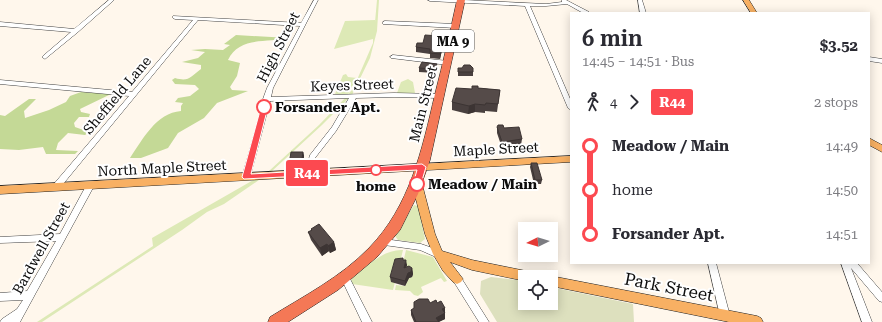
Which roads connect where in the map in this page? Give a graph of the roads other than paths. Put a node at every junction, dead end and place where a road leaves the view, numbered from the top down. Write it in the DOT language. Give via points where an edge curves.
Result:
graph roads {
  1 [pos="112,0"];
  2 [pos="316,0"];
  3 [pos="430,0"];
  4 [pos="561,0"];
  5 [pos="640,0"];
  6 [pos="746,0"];
  7 [pos="461,1"];
  8 [pos="567,3"];
  9 [pos="527,5"];
  10 [pos="585,12"];
  11 [pos="643,12"];
  12 [pos="753,12"];
  13 [pos="175,17"];
  14 [pos="198,18"];
  15 [pos="385,23"];
  16 [pos="0,24"];
  17 [pos="303,25"];
  18 [pos="456,26"];
  19 [pos="76,31"];
  20 [pos="45,57"];
  21 [pos="393,57"];
  22 [pos="870,59"];
  23 [pos="882,61"];
  24 [pos="448,63"];
  25 [pos="0,82"];
  26 [pos="133,94"];
  27 [pos="354,96"];
  28 [pos="439,96"];
  29 [pos="266,100"];
  30 [pos="570,106"];
  31 [pos="870,142"];
  32 [pos="882,149"];
  33 [pos="570,159"];
  34 [pos="422,167"];
  35 [pos="309,173"];
  36 [pos="246,177"];
  37 [pos="417,184"];
  38 [pos="90,186"];
  39 [pos="56,187"];
  40 [pos="0,190"];
  41 [pos="62,237"];
  42 [pos="0,240"];
  43 [pos="384,242"];
  44 [pos="438,254"];
  45 [pos="458,261"];
  46 [pos="712,264"];
  47 [pos="845,264"];
  48 [pos="853,264"];
  49 [pos="518,274"];
  50 [pos="344,276"];
  51 [pos="457,279"];
  52 [pos="558,282"];
  53 [pos="30,295"];
  54 [pos="0,297"];
  55 [pos="882,298"];
  56 [pos="21,312"];
  57 [pos="725,316"];
  58 [pos="5,322"];
  59 [pos="15,322"];
  60 [pos="275,322"];
  61 [pos="367,322"];
  62 [pos="484,322"];
  63 [pos="757,322"];
  64 [pos="867,322"];
  1 -- 19 [label="street"];
  2 -- 17 [label="street, High Street"];
  3 -- 7 [label="street"];
  4 -- 8 [label="street"];
  5 -- 11 [label="street"];
  6 -- 12 [label="main road"];
  7 -- 9 [label="street"];
  7 -- 18 [label="highway, Main Street / MA 9"];
  8 -- 9 [label="street" via="556,6"];
  8 -- 10 [label="street"];
  9 -- 30 [label="street"];
  13 -- 14 [label="street"];
  14 -- 17 [label="street"];
  14 -- 26 [label="street, Sheffield Lane"];
  15 -- 18 [label="street"];
  16 -- 19 [label="street"];
  17 -- 29 [label="street, High Street" via="274,78"];
  18 -- 24 [label="highway, Main Street / MA 9"];
  19 -- 20 [label="street"];
  21 -- 24 [label="street"];
  22 -- 23 [label="street"];
  24 -- 28 [label="highway, Main Street / MA 9"];
  25 -- 26 [label="street"];
  26 -- 39 [label="street, Sheffield Lane"];
  27 -- 28 [label="street, Keyes Street"];
  27 -- 29 [label="street, Keyes Street"];
  27 -- 35 [label="street" via="334,130 312,157"];
  28 -- 34 [label="highway, Main Street / MA 9"];
  29 -- 36 [label="street, High Street"];
  31 -- 32 [label="main road"];
  33 -- 34 [label="main road, Maple Street"];
  34 -- 35 [label="main road, North Maple Street"];
  34 -- 37 [label="highway, MA 9"];
  35 -- 36 [label="main road, North Maple Street"];
  36 -- 38 [label="main road, North Maple Street"];
  37 -- 43 [label="highway, MA 9" via="406,210"];
  37 -- 44 [label="main road" via="429,236"];
  38 -- 39 [label="main road, North Maple Street"];
  38 -- 41 [label="street, Bardwell Street"];
  39 -- 40 [label="main road, North Maple Street"];
  41 -- 42 [label="street"];
  41 -- 53 [label="street, Bardwell Street"];
  43 -- 44 [label="street" via="421,247"];
  43 -- 50 [label="highway, MA 9"];
  44 -- 45 [label="main road"];
  44 -- 51 [label="main road"];
  45 -- 49 [label="main road"];
  45 -- 51 [label="main road" via="455,272"];
  46 -- 57 [label="street"];
  47 -- 64 [label="street"];
  48 -- 55 [label="street"];
  50 -- 60 [label="highway, MA 9"];
  50 -- 61 [label="street"];
  51 -- 62 [label="street"];
  52 -- 57 [label="main road, Park Street"];
  53 -- 54 [label="street"];
  53 -- 56 [label="street, Bardwell Street"];
  56 -- 58 [label="street"];
  56 -- 59 [label="street, Bardwell Street"];
  57 -- 63 [label="main road, Park Street"];
}
